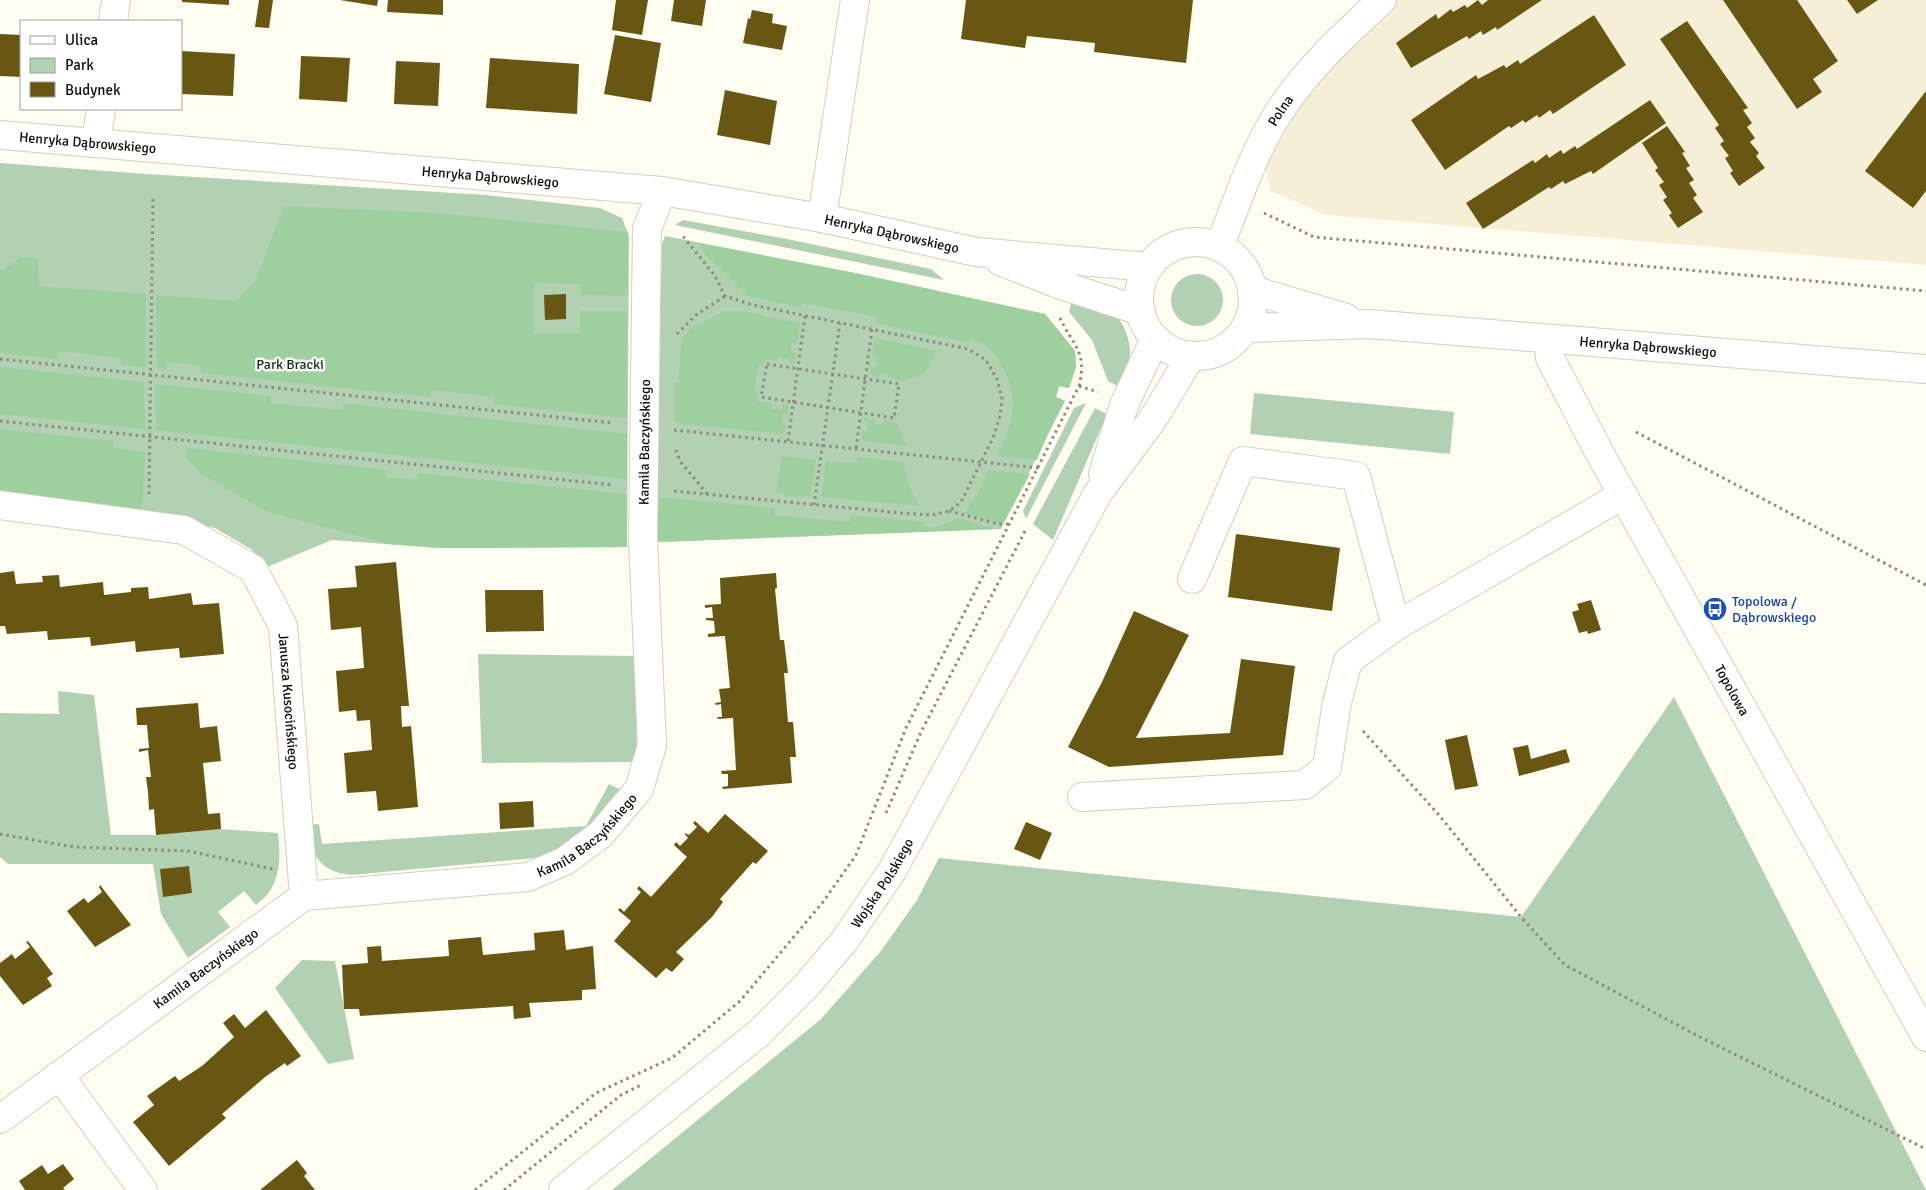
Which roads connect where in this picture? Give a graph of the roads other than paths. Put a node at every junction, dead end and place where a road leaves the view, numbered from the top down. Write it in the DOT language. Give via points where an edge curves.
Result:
graph roads {
  1 [pos="116,0"];
  2 [pos="855,0"];
  3 [pos="1382,0"];
  4 [pos="113,20"];
  5 [pos="101,110"];
  6 [pos="0,135"];
  7 [pos="96,143"];
  8 [pos="662,191"];
  9 [pos="822,218"];
  10 [pos="1219,248"];
  11 [pos="976,252"];
  12 [pos="1149,267"];
  13 [pos="1252,290"];
  14 [pos="1141,311"];
  15 [pos="1369,324"];
  16 [pos="1245,328"];
  17 [pos="1155,339"];
  18 [pos="1548,339"];
  19 [pos="1191,356"];
  20 [pos="1926,369"];
  21 [pos="1098,492"];
  22 [pos="1623,495"];
  23 [pos="0,505"];
  24 [pos="1192,579"];
  25 [pos="1396,626"];
  26 [pos="1082,797"];
  27 [pos="303,886"];
  28 [pos="1926,1037"];
  29 [pos="59,1075"];
  30 [pos="0,1119"];
  31 [pos="143,1190"];
  32 [pos="563,1190"];
  1 -- 4 [label="street"];
  2 -- 9 [label="street"];
  3 -- 10 [label="street, Polna" via="1329,49 1281,110 1262,143"];
  5 -- 7 [label="street"];
  6 -- 7 [label="street, Henryka Dąbrowskiego"];
  7 -- 8 [label="street, Henryka Dąbrowskiego"];
  8 -- 9 [label="street, Henryka Dąbrowskiego"];
  8 -- 27 [label="street, Kamila Baczyńskiego" via="647,229 643,539 652,746 639,789 601,834 565,861 528,877"];
  9 -- 11 [label="street, Henryka Dąbrowskiego"];
  10 -- 12 [label="street" via="1200,243 1181,244 1163,253"];
  10 -- 13 [label="street" via="1235,258 1246,272"];
  11 -- 12 [label="street"];
  11 -- 14 [label="street"];
  12 -- 14 [label="street" via="1141,284"];
  13 -- 15 [label="street"];
  13 -- 16 [label="street" via="1252,309"];
  14 -- 17 [label="street" via="1144,323"];
  15 -- 16 [label="street"];
  15 -- 18 [label="street, Henryka Dąbrowskiego"];
  16 -- 19 [label="street" via="1222,350"];
  17 -- 19 [label="street" via="1177,353"];
  17 -- 21 [label="street" via="1124,405"];
  18 -- 20 [label="street, Henryka Dąbrowskiego"];
  18 -- 22 [label="street, Topolowa" via="1554,367"];
  19 -- 21 [label="street" via="1152,419"];
  21 -- 32 [label="street, Wojska Polskiego" via="892,871 845,940 807,985 759,1033"];
  22 -- 25 [label="street"];
  22 -- 28 [label="street, Topolowa"];
  23 -- 27 [label="street, Janusza Kusocińskiego" via="184,530 253,569 283,626"];
  24 -- 25 [label="street" via="1243,461 1356,476"];
  25 -- 26 [label="street" via="1348,661 1337,702 1327,767 1305,785"];
  27 -- 29 [label="street, Kamila Baczyńskiego"];
  29 -- 30 [label="street, Kamila Baczyńskiego"];
  29 -- 31 [label="street"];
}
